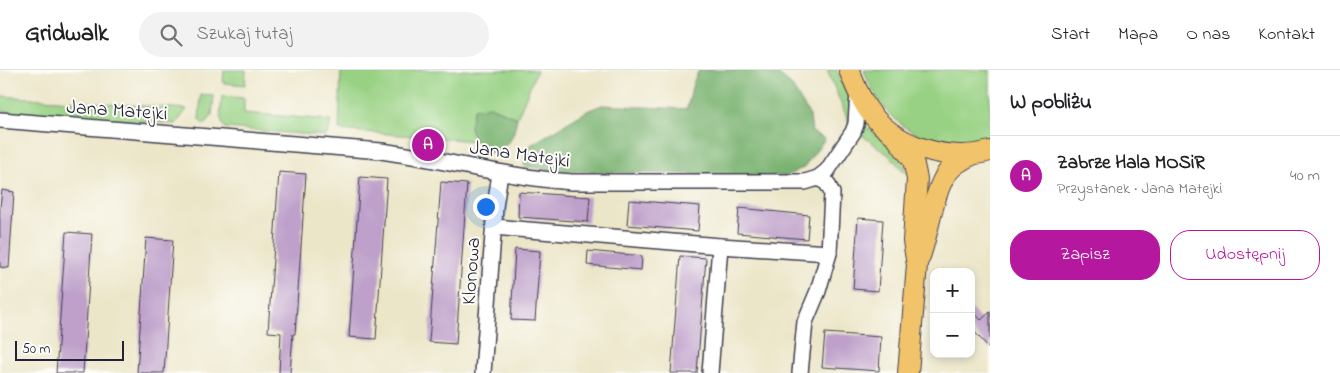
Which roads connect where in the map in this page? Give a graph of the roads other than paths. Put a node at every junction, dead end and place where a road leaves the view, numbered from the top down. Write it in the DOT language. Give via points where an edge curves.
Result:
graph roads {
  1 [pos="849,70"];
  2 [pos="862,100"];
  3 [pos="0,120"];
  4 [pos="895,136"];
  5 [pos="981,153"];
  6 [pos="500,173"];
  7 [pos="818,178"];
  8 [pos="494,227"];
  9 [pos="720,246"];
  10 [pos="829,253"];
  11 [pos="917,265"];
  12 [pos="483,373"];
  13 [pos="710,373"];
  14 [pos="800,373"];
  15 [pos="908,373"];
  1 -- 2 [label="main road"];
  2 -- 4 [label="main road" via="876,119"];
  2 -- 7 [label="street" via="852,132 827,171"];
  3 -- 6 [label="street, Jana Matejki" via="382,151"];
  4 -- 5 [label="main road" via="931,151"];
  4 -- 11 [label="main road" via="916,168 913,241"];
  5 -- 11 [label="main road" via="954,166 942,183"];
  6 -- 7 [label="street, Jana Matejki" via="572,182 799,182"];
  6 -- 8 [label="street, Klonowa"];
  7 -- 10 [label="street" via="832,193"];
  8 -- 9 [label="street"];
  8 -- 12 [label="street, Klonowa"];
  9 -- 10 [label="street"];
  9 -- 13 [label="street"];
  10 -- 14 [label="street" via="805,322"];
  11 -- 15 [label="main road"];
}
